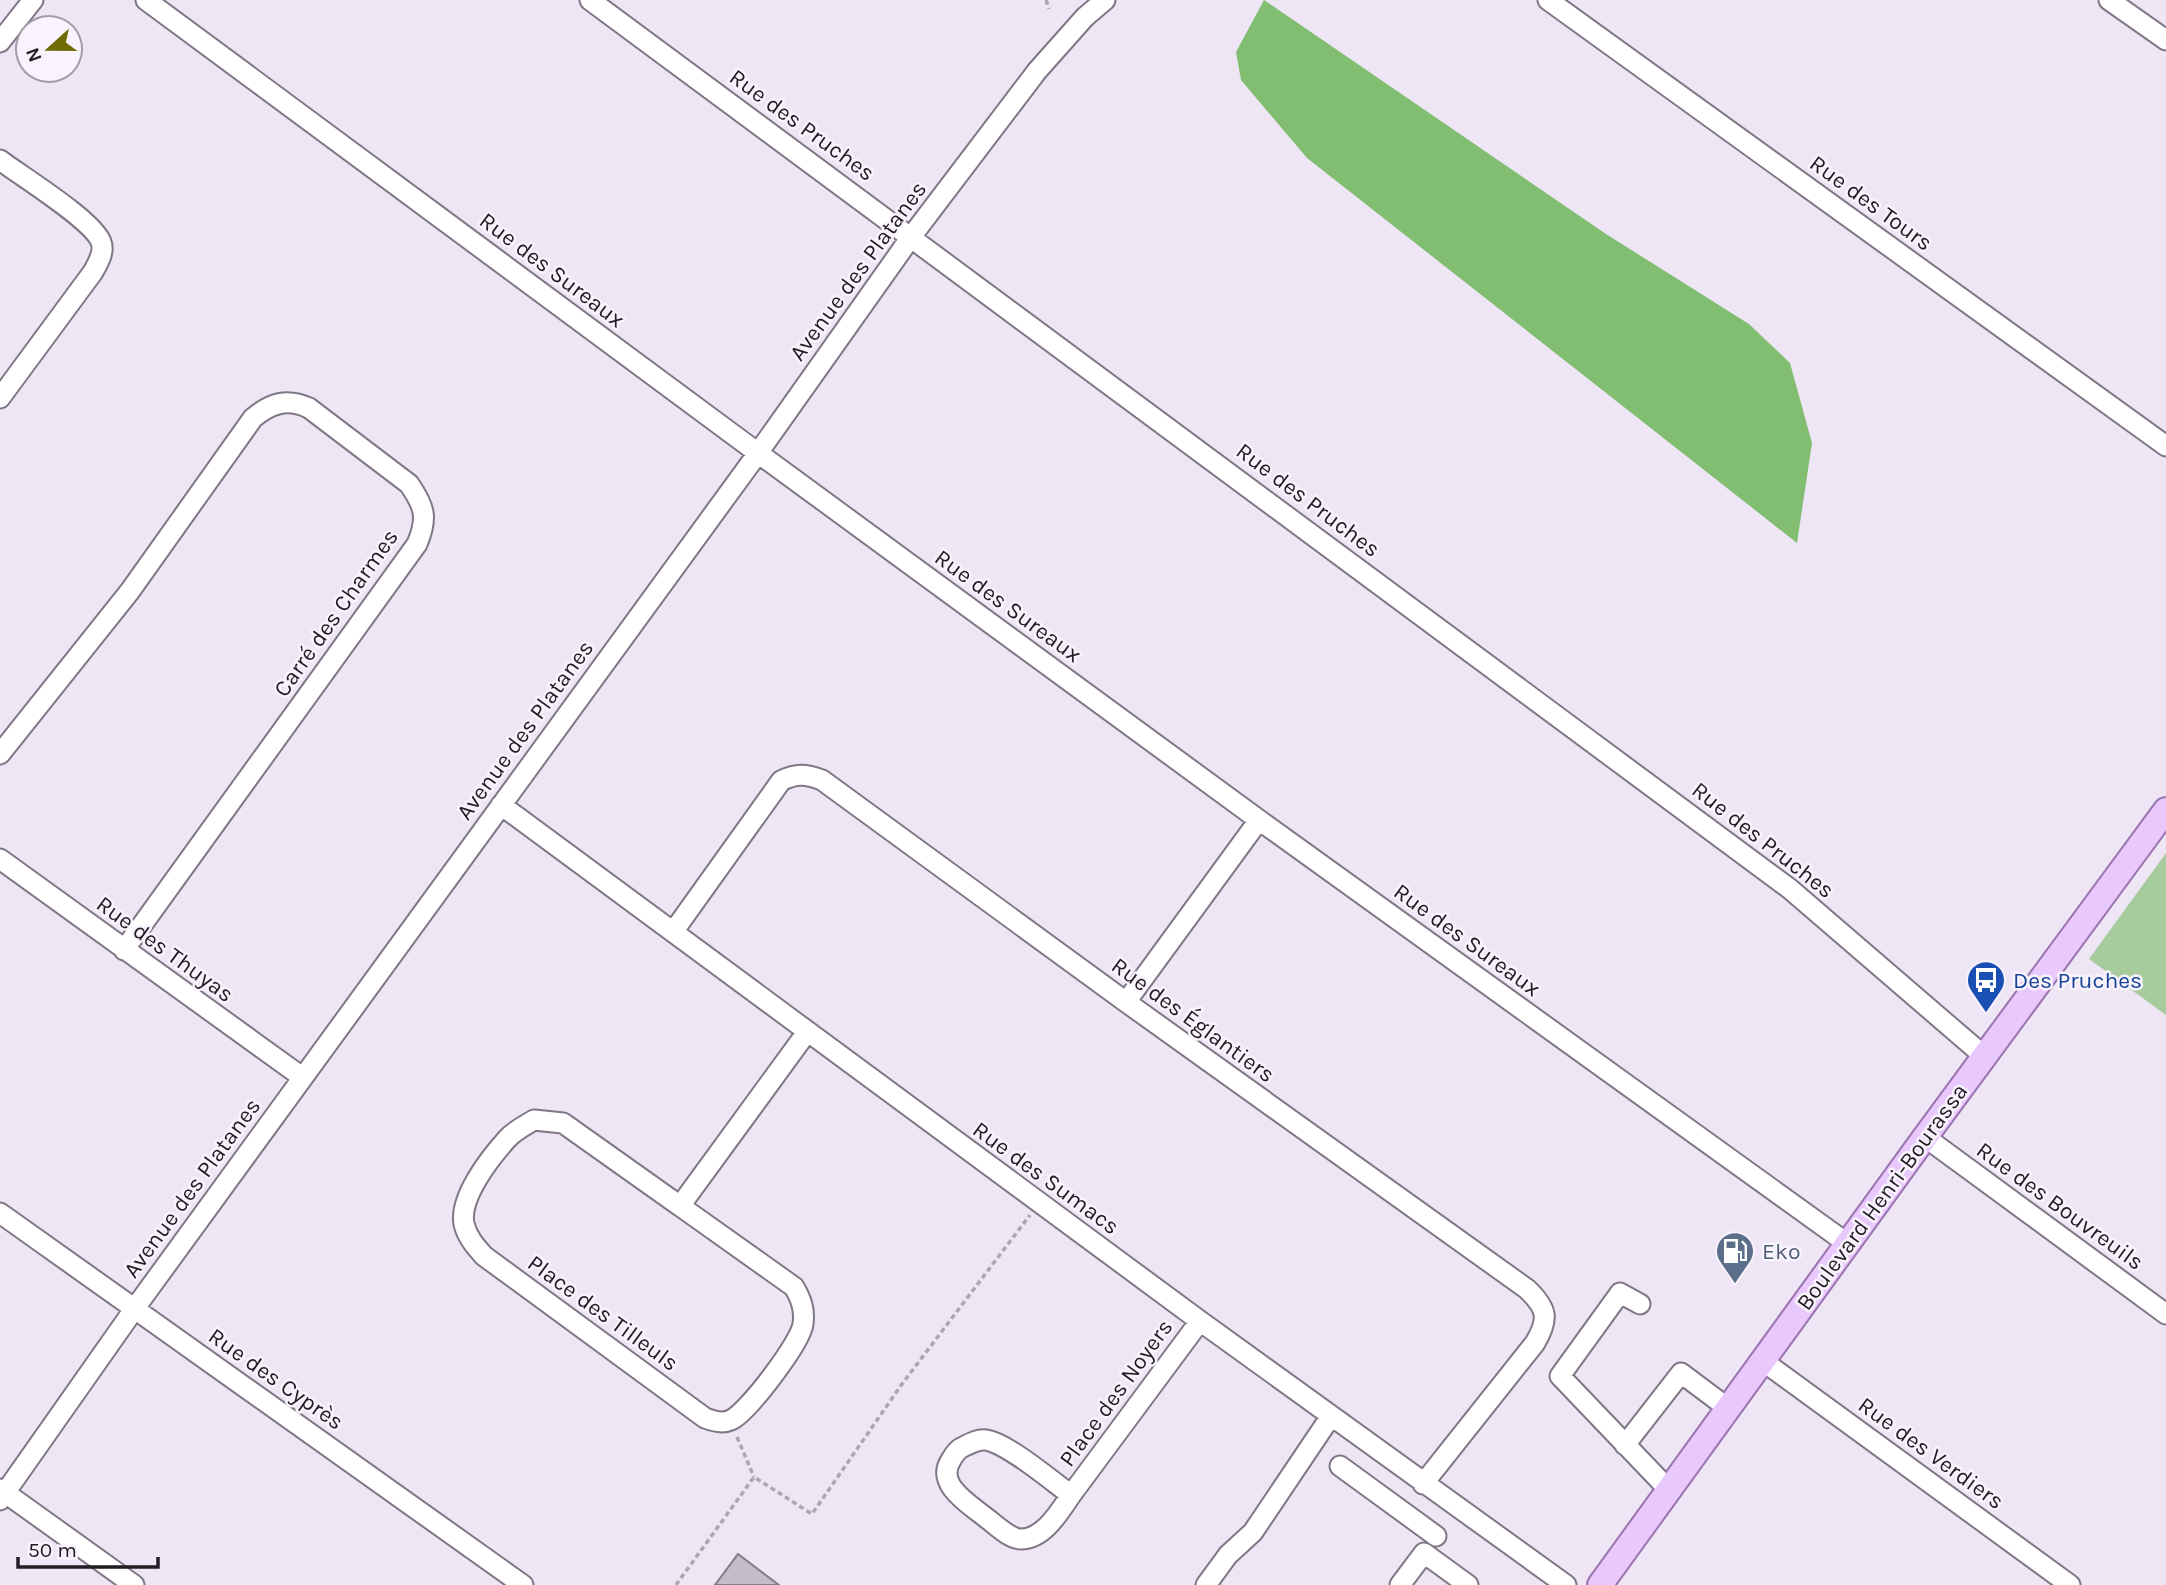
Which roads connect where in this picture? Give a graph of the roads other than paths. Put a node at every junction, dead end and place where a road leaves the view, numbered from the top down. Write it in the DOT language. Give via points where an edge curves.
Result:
graph roads {
  1 [pos="33,0"];
  2 [pos="146,0"];
  3 [pos="590,0"];
  4 [pos="1105,0"];
  5 [pos="1548,0"];
  6 [pos="2109,0"];
  7 [pos="2166,40"];
  8 [pos="0,42"];
  9 [pos="0,160"];
  10 [pos="911,237"];
  11 [pos="0,398"];
  12 [pos="2166,446"];
  13 [pos="758,453"];
  14 [pos="0,754"];
  15 [pos="500,805"];
  16 [pos="2166,810"];
  17 [pos="1259,820"];
  18 [pos="0,859"];
  19 [pos="673,932"];
  20 [pos="124,950"];
  21 [pos="1126,1002"];
  22 [pos="807,1032"];
  23 [pos="1984,1056"];
  24 [pos="302,1077"];
  25 [pos="1925,1137"];
  26 [pos="680,1206"];
  27 [pos="0,1213"];
  28 [pos="1848,1244"];
  29 [pos="1640,1304"];
  30 [pos="135,1308"];
  31 [pos="2166,1314"];
  32 [pos="1200,1321"];
  33 [pos="1763,1362"];
  34 [pos="1729,1409"];
  35 [pos="1331,1416"];
  36 [pos="1625,1445"];
  37 [pos="1340,1466"];
  38 [pos="1423,1484"];
  39 [pos="1669,1490"];
  40 [pos="2,1494"];
  41 [pos="1072,1495"];
  42 [pos="1455,1507"];
  43 [pos="1436,1536"];
  44 [pos="1424,1553"];
  45 [pos="134,1585"];
  46 [pos="523,1585"];
  47 [pos="1206,1585"];
  48 [pos="1400,1585"];
  49 [pos="1468,1585"];
  50 [pos="1566,1585"];
  51 [pos="1600,1585"];
  52 [pos="2070,1585"];
  1 -- 8 [label="street"];
  2 -- 13 [label="street, Rue des Sureaux"];
  3 -- 10 [label="street, Rue des Pruches"];
  4 -- 10 [label="street, Avenue des Platanes" via="1037,71"];
  5 -- 12 [label="street, Rue des Tours"];
  6 -- 7 [label="street"];
  9 -- 11 [label="street" via="95,231 102,244 93,272"];
  10 -- 13 [label="street, Avenue des Platanes"];
  10 -- 23 [label="street, Rue des Pruches" via="1790,889"];
  13 -- 15 [label="street, Avenue des Platanes"];
  13 -- 17 [label="street, Rue des Sureaux"];
  14 -- 20 [label="street, Carré des Charmes" via="130,591 264,408 281,402 309,408 409,484 418,497 424,529 417,544"];
  15 -- 19 [label="street, Rue des Sumacs"];
  15 -- 24 [label="street, Avenue des Platanes"];
  16 -- 23 [label="main road, Boulevard Henri-Bourassa"];
  17 -- 21 [label="street"];
  17 -- 28 [label="street, Rue des Sureaux"];
  18 -- 20 [label="street, Rue des Thuyas"];
  19 -- 21 [label="street, Rue des Églantiers" via="773,790 791,776 806,774 822,779"];
  19 -- 22 [label="street, Rue des Sumacs"];
  20 -- 24 [label="street, Rue des Thuyas"];
  21 -- 38 [label="street, Rue des Églantiers" via="1538,1299 1545,1313 1535,1343"];
  22 -- 26 [label="street"];
  22 -- 32 [label="street, Rue des Sumacs"];
  23 -- 25 [label="main road, Boulevard Henri-Bourassa"];
  24 -- 30 [label="street, Avenue des Platanes"];
  25 -- 28 [label="main road, Boulevard Henri-Bourassa"];
  25 -- 31 [label="street, Rue des Bouvreuils"];
  26 -- 26 [label="street, Place des Tilleuls" via="563,1123 534,1120 507,1139 468,1193 463,1209 464,1227 484,1256 705,1418 730,1421 745,1410 800,1336 802,1300 794,1287"];
  27 -- 30 [label="street, Rue des Cyprès"];
  28 -- 33 [label="main road, Boulevard Henri-Bourassa"];
  29 -- 36 [label="street" via="1620,1293 1560,1376"];
  30 -- 40 [label="street, Avenue des Platanes"];
  30 -- 46 [label="street, Rue des Cyprès"];
  32 -- 35 [label="street, Rue des Sumacs"];
  32 -- 41 [label="street, Place des Noyers"];
  33 -- 34 [label="main road, Boulevard Henri-Bourassa"];
  33 -- 52 [label="street, Rue des Verdiers"];
  34 -- 36 [label="street" via="1681,1373"];
  34 -- 39 [label="main road, Boulevard Henri-Bourassa"];
  35 -- 38 [label="street, Rue des Sumacs"];
  35 -- 47 [label="street" via="1253,1532"];
  36 -- 39 [label="street"];
  37 -- 43 [label="street"];
  38 -- 42 [label="street, Rue des Sumacs"];
  39 -- 51 [label="main road, Boulevard Henri-Bourassa"];
  40 -- 45 [label="street"];
  41 -- 41 [label="street, Place des Noyers" via="1001,1445 985,1440 957,1451 947,1466 948,1482 957,1495 1020,1539 1054,1521"];
  42 -- 43 [label="street"];
  42 -- 50 [label="street, Rue des Sumacs"];
  43 -- 44 [label="street"];
  44 -- 48 [label="street"];
  44 -- 49 [label="street"];
}
